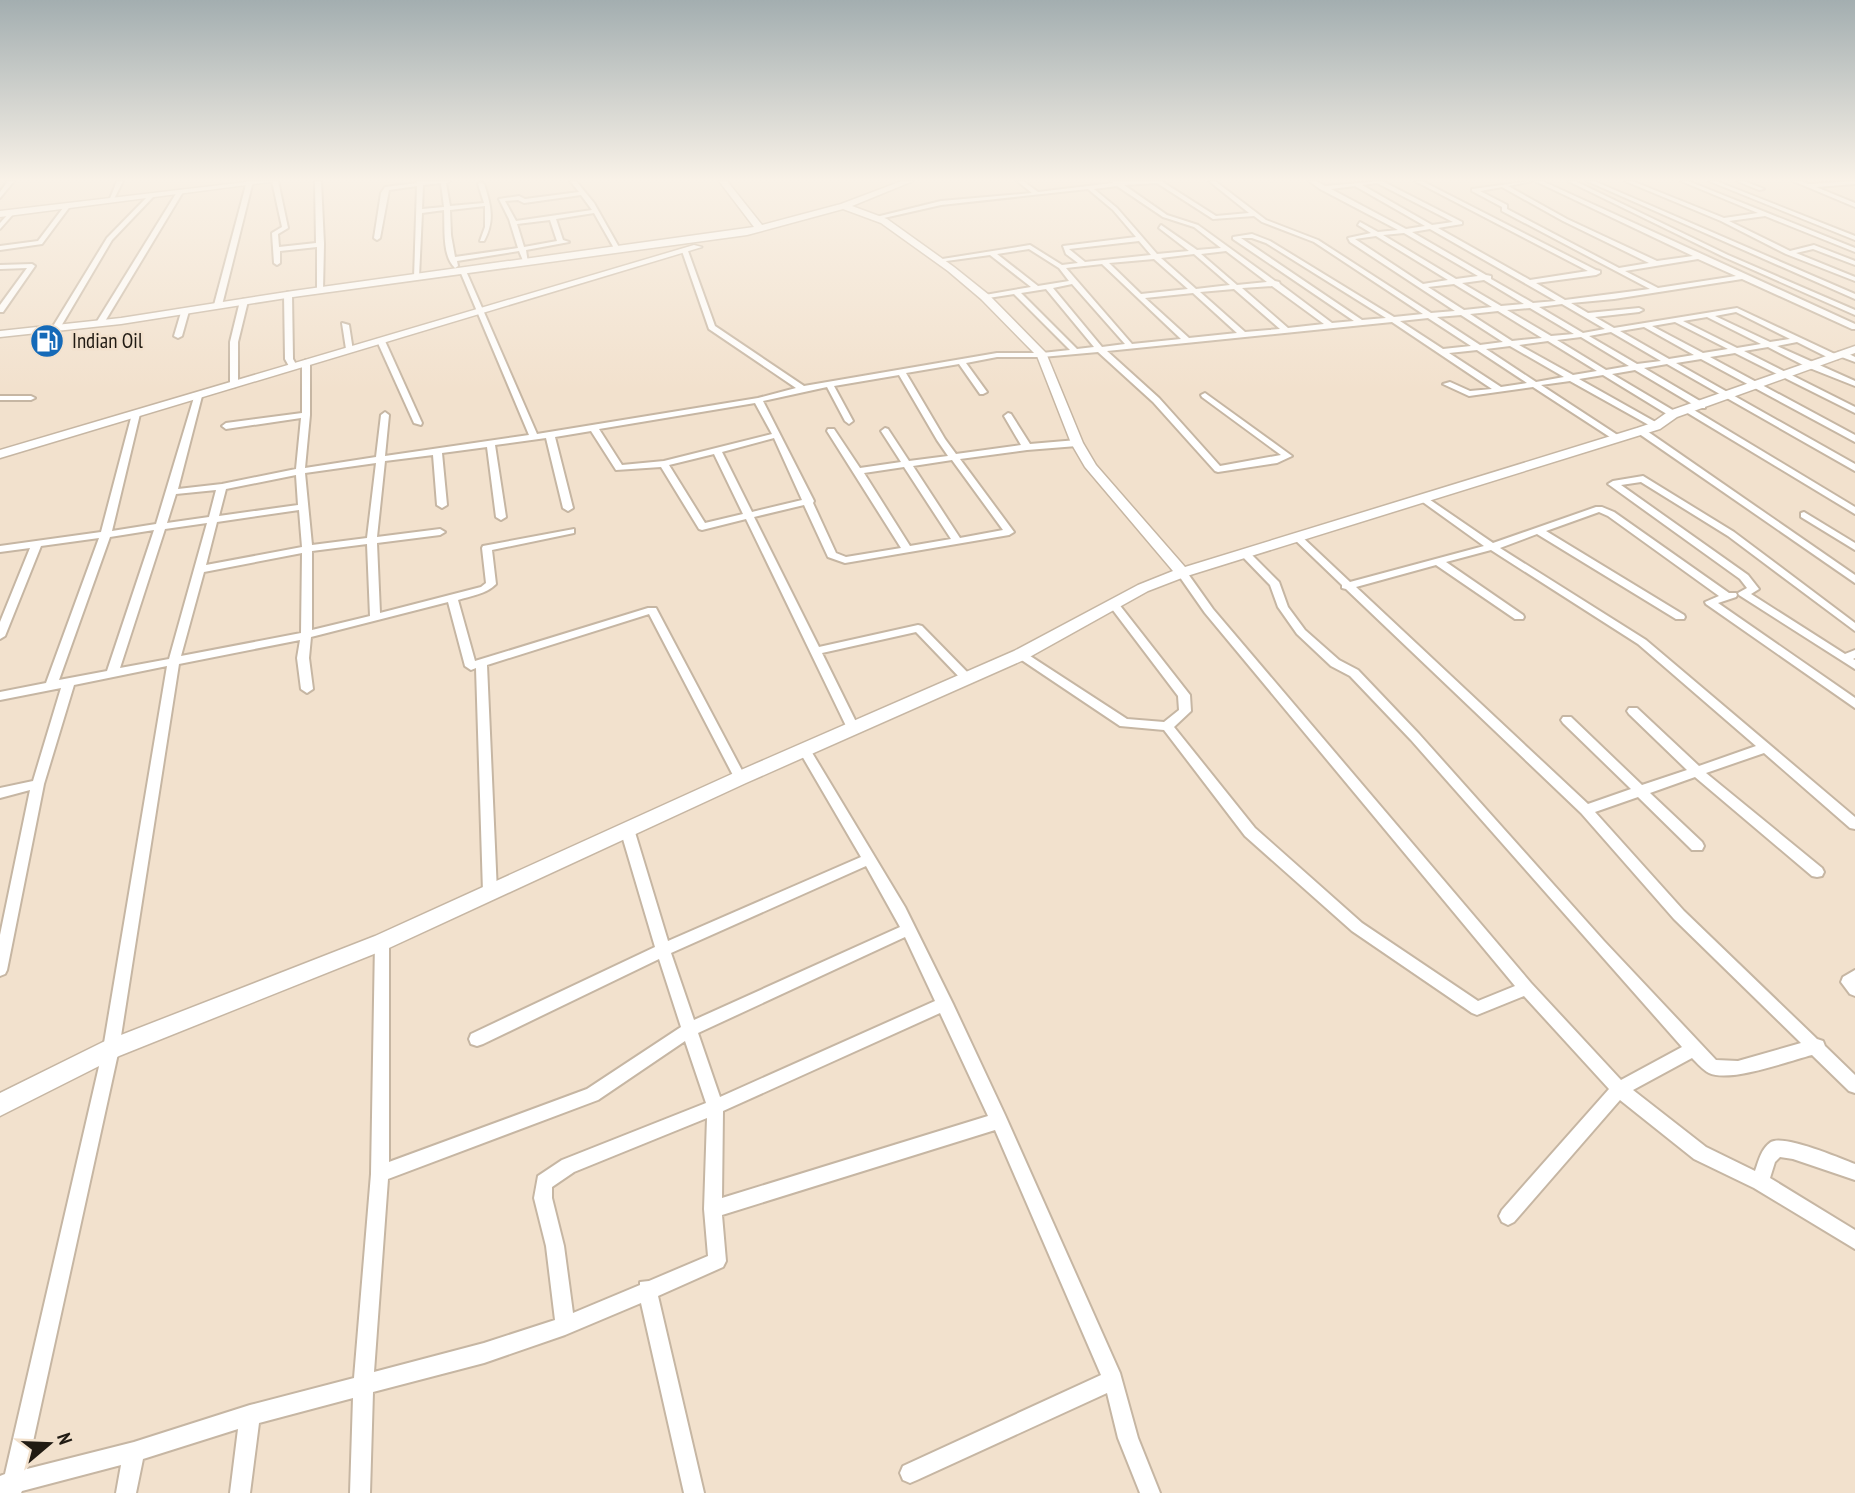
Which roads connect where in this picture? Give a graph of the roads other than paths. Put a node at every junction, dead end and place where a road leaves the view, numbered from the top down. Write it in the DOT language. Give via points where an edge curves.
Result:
graph roads {
  1 [pos="275,250"];
  2 [pos="102,251"];
  3 [pos="144,251"];
  4 [pos="232,251"];
  5 [pos="321,251"];
  6 [pos="418,251"];
  7 [pos="449,251"];
  8 [pos="505,251"];
  9 [pos="521,251"];
  10 [pos="612,251"];
  11 [pos="685,251"];
  12 [pos="926,251"];
  13 [pos="1007,251"];
  14 [pos="1036,251"];
  15 [pos="1067,251"];
  16 [pos="1150,251"];
  17 [pos="1209,251"];
  18 [pos="1229,251"];
  19 [pos="1254,251"];
  20 [pos="1282,251"];
  21 [pos="1331,251"];
  22 [pos="1369,251"];
  23 [pos="1404,251"];
  24 [pos="1440,251"];
  25 [pos="1476,251"];
  26 [pos="1553,251"];
  27 [pos="1579,251"];
  28 [pos="1629,251"];
  29 [pos="1686,251"];
  30 [pos="1715,251"];
  31 [pos="1744,251"];
  32 [pos="1785,251"];
  33 [pos="1799,251"];
  34 [pos="1823,251"];
  35 [pos="1195,252"];
  36 [pos="992,253"];
  37 [pos="1790,253"];
  38 [pos="1154,255"];
  39 [pos="1699,257"];
  40 [pos="1760,258"];
  41 [pos="452,260"];
  42 [pos="939,260"];
  43 [pos="526,262"];
  44 [pos="1104,262"];
  45 [pos="277,263"];
  46 [pos="1655,263"];
  47 [pos="1855,263"];
  48 [pos="1084,264"];
  49 [pos="0,267"];
  50 [pos="1061,267"];
  51 [pos="1616,270"];
  52 [pos="460,271"];
  53 [pos="1596,273"];
  54 [pos="1517,274"];
  55 [pos="416,277"];
  56 [pos="1486,277"];
  57 [pos="1742,277"];
  58 [pos="1855,279"];
  59 [pos="1294,280"];
  60 [pos="1073,282"];
  61 [pos="1453,282"];
  62 [pos="1532,282"];
  63 [pos="1273,283"];
  64 [pos="1048,286"];
  65 [pos="1423,286"];
  66 [pos="1035,287"];
  67 [pos="1236,288"];
  68 [pos="321,290"];
  69 [pos="1193,290"];
  70 [pos="1657,290"];
  71 [pos="1015,291"];
  72 [pos="288,295"];
  73 [pos="1139,296"];
  74 [pos="985,297"];
  75 [pos="1855,297"];
  76 [pos="244,301"];
  77 [pos="1567,302"];
  78 [pos="1531,304"];
  79 [pos="218,306"];
  80 [pos="0,310"];
  81 [pos="1498,310"];
  82 [pos="1639,310"];
  83 [pos="185,311"];
  84 [pos="479,313"];
  85 [pos="1464,313"];
  86 [pos="1855,313"];
  87 [pos="1589,315"];
  88 [pos="1708,315"];
  89 [pos="1431,317"];
  90 [pos="1394,320"];
  91 [pos="1676,320"];
  92 [pos="100,323"];
  93 [pos="1360,323"];
  94 [pos="345,325"];
  95 [pos="1330,325"];
  96 [pos="1645,325"];
  97 [pos="1855,327"];
  98 [pos="56,328"];
  99 [pos="1285,329"];
  100 [pos="1615,330"];
  101 [pos="0,334"];
  102 [pos="1243,334"];
  103 [pos="1582,335"];
  104 [pos="178,336"];
  105 [pos="1546,339"];
  106 [pos="1187,340"];
  107 [pos="1797,340"];
  108 [pos="381,341"];
  109 [pos="1508,342"];
  110 [pos="1129,344"];
  111 [pos="1768,344"];
  112 [pos="1475,347"];
  113 [pos="1098,348"];
  114 [pos="350,349"];
  115 [pos="1074,350"];
  116 [pos="1737,350"];
  117 [pos="1441,352"];
  118 [pos="1042,355"];
  119 [pos="1847,355"];
  120 [pos="1705,356"];
  121 [pos="961,361"];
  122 [pos="1670,361"];
  123 [pos="306,362"];
  124 [pos="1810,365"];
  125 [pos="293,366"];
  126 [pos="1637,367"];
  127 [pos="901,371"];
  128 [pos="1601,372"];
  129 [pos="1787,375"];
  130 [pos="1567,377"];
  131 [pos="1855,383"];
  132 [pos="829,384"];
  133 [pos="1447,384"];
  134 [pos="1532,384"];
  135 [pos="234,385"];
  136 [pos="1759,385"];
  137 [pos="803,389"];
  138 [pos="1499,390"];
  139 [pos="983,392"];
  140 [pos="1205,395"];
  141 [pos="198,396"];
  142 [pos="1731,396"];
  143 [pos="0,398"];
  144 [pos="31,398"];
  145 [pos="758,400"];
  146 [pos="1688,410"];
  147 [pos="1855,410"];
  148 [pos="136,414"];
  149 [pos="306,415"];
  150 [pos="385,415"];
  151 [pos="1008,416"];
  152 [pos="849,421"];
  153 [pos="418,423"];
  154 [pos="226,426"];
  155 [pos="594,428"];
  156 [pos="1648,428"];
  157 [pos="831,431"];
  158 [pos="885,431"];
  159 [pos="550,435"];
  160 [pos="777,435"];
  161 [pos="534,438"];
  162 [pos="1616,438"];
  163 [pos="1855,439"];
  164 [pos="1077,443"];
  165 [pos="491,445"];
  166 [pos="1027,447"];
  167 [pos="437,450"];
  168 [pos="717,451"];
  169 [pos="0,454"];
  170 [pos="379,459"];
  171 [pos="955,459"];
  172 [pos="664,464"];
  173 [pos="907,465"];
  174 [pos="1855,468"];
  175 [pos="300,471"];
  176 [pos="858,471"];
  177 [pos="222,487"];
  178 [pos="172,492"];
  179 [pos="1423,498"];
  180 [pos="809,500"];
  181 [pos="442,505"];
  182 [pos="302,507"];
  183 [pos="568,508"];
  184 [pos="1855,511"];
  185 [pos="1804,515"];
  186 [pos="750,516"];
  187 [pos="500,517"];
  188 [pos="214,519"];
  189 [pos="161,526"];
  190 [pos="1536,530"];
  191 [pos="571,531"];
  192 [pos="440,532"];
  193 [pos="106,533"];
  194 [pos="1297,537"];
  195 [pos="372,541"];
  196 [pos="958,542"];
  197 [pos="37,543"];
  198 [pos="1492,547"];
  199 [pos="1855,547"];
  200 [pos="0,549"];
  201 [pos="307,549"];
  202 [pos="907,549"];
  203 [pos="1245,554"];
  204 [pos="1437,561"];
  205 [pos="201,569"];
  206 [pos="1182,573"];
  207 [pos="1855,580"];
  208 [pos="1346,586"];
  209 [pos="1743,593"];
  210 [pos="1727,596"];
  211 [pos="452,598"];
  212 [pos="1114,605"];
  213 [pos="375,617"];
  214 [pos="1519,617"];
  215 [pos="1681,617"];
  216 [pos="1855,628"];
  217 [pos="306,635"];
  218 [pos="0,636"];
  219 [pos="815,651"];
  220 [pos="1020,655"];
  221 [pos="1849,656"];
  222 [pos="174,662"];
  223 [pos="481,663"];
  224 [pos="1855,665"];
  225 [pos="112,674"];
  226 [pos="967,678"];
  227 [pos="69,681"];
  228 [pos="51,685"];
  229 [pos="307,689"];
  230 [pos="0,696"];
  231 [pos="1855,704"];
  232 [pos="1633,711"];
  233 [pos="1567,720"];
  234 [pos="1167,726"];
  235 [pos="853,728"];
  236 [pos="1764,748"];
  237 [pos="804,750"];
  238 [pos="1697,772"];
  239 [pos="740,778"];
  240 [pos="38,784"];
  241 [pos="1640,791"];
  242 [pos="0,793"];
  243 [pos="1586,810"];
  244 [pos="1855,824"];
  245 [pos="627,829"];
  246 [pos="1697,846"];
  247 [pos="869,859"];
  248 [pos="1817,872"];
  249 [pos="490,892"];
  250 [pos="909,929"];
  251 [pos="382,942"];
  252 [pos="663,950"];
  253 [pos="0,970"];
  254 [pos="1855,976"];
  255 [pos="1526,988"];
  256 [pos="1855,989"];
  257 [pos="945,1004"];
  258 [pos="690,1029"];
  259 [pos="477,1039"];
  260 [pos="1817,1046"];
  261 [pos="111,1049"];
  262 [pos="1694,1049"];
  263 [pos="1848,1069"];
  264 [pos="1855,1086"];
  265 [pos="1619,1089"];
  266 [pos="0,1105"];
  267 [pos="715,1107"];
  268 [pos="999,1121"];
  269 [pos="1855,1172"];
  270 [pos="380,1174"];
  271 [pos="1760,1182"];
  272 [pos="713,1209"];
  273 [pos="1508,1216"];
  274 [pos="1855,1240"];
  275 [pos="647,1289"];
  276 [pos="565,1326"];
  277 [pos="1114,1380"];
  278 [pos="363,1386"];
  279 [pos="250,1415"];
  280 [pos="134,1452"];
  281 [pos="910,1473"];
  282 [pos="8,1487"];
  283 [pos="126,1493"];
  284 [pos="240,1493"];
  285 [pos="360,1493"];
  286 [pos="694,1493"];
  287 [pos="1150,1493"];
  1 -- 45 [label="street"];
  2 -- 98 [label="street"];
  3 -- 92 [label="street"];
  4 -- 79 [label="street"];
  5 -- 68 [label="street"];
  6 -- 55 [label="street"];
  7 -- 41 [label="street"];
  8 -- 41 [label="street"];
  9 -- 43 [label="street"];
  10 -- 43 [label="street"];
  11 -- 84 [label="street"];
  11 -- 137 [label="street" via="712,327"];
  12 -- 42 [label="street"];
  13 -- 36 [label="street"];
  14 -- 50 [label="street"];
  15 -- 48 [label="street"];
  16 -- 38 [label="street"];
  17 -- 35 [label="street"];
  18 -- 63 [label="street"];
  19 -- 59 [label="street"];
  20 -- 90 [label="street"];
  21 -- 89 [label="street"];
  22 -- 65 [label="street"];
  23 -- 61 [label="street"];
  24 -- 56 [label="street"];
  25 -- 54 [label="street"];
  26 -- 53 [label="street"];
  27 -- 51 [label="street"];
  28 -- 46 [label="street"];
  29 -- 39 [label="street"];
  30 -- 86 [label="street"];
  31 -- 40 [label="street"];
  32 -- 37 [label="street"];
  33 -- 37 [label="street"];
  34 -- 47 [label="street"];
  35 -- 38 [label="street"];
  35 -- 67 [label="street"];
  36 -- 42 [label="street"];
  36 -- 66 [label="street"];
  37 -- 40 [label="street"];
  37 -- 58 [label="street"];
  38 -- 44 [label="street"];
  38 -- 69 [label="street"];
  39 -- 46 [label="street"];
  39 -- 57 [label="street"];
  40 -- 75 [label="street"];
  41 -- 52 [label="street"];
  42 -- 74 [label="street"];
  43 -- 52 [label="street"];
  44 -- 48 [label="street"];
  44 -- 73 [label="street"];
  46 -- 51 [label="street"];
  48 -- 50 [label="street"];
  49 -- 80 [label="street" via="30,265"];
  50 -- 60 [label="street"];
  51 -- 53 [label="street"];
  51 -- 70 [label="street"];
  52 -- 55 [label="street"];
  52 -- 84 [label="street"];
  53 -- 62 [label="street"];
  54 -- 56 [label="street"];
  54 -- 62 [label="street"];
  55 -- 68 [label="street"];
  56 -- 61 [label="street"];
  56 -- 78 [label="street"];
  57 -- 70 [label="street"];
  57 -- 97 [label="street"];
  59 -- 63 [label="street"];
  59 -- 93 [label="street"];
  60 -- 64 [label="street"];
  60 -- 110 [label="street"];
  61 -- 65 [label="street"];
  61 -- 81 [label="street"];
  62 -- 77 [label="street"];
  63 -- 67 [label="street"];
  63 -- 95 [label="street"];
  64 -- 66 [label="street"];
  64 -- 113 [label="street"];
  65 -- 85 [label="street"];
  66 -- 71 [label="street"];
  67 -- 69 [label="street"];
  67 -- 99 [label="street"];
  68 -- 72 [label="street"];
  69 -- 73 [label="street"];
  69 -- 102 [label="street"];
  70 -- 77 [label="street"];
  71 -- 74 [label="street"];
  71 -- 115 [label="street"];
  72 -- 76 [label="street"];
  72 -- 125 [label="street"];
  73 -- 106 [label="street"];
  74 -- 118 [label="street"];
  76 -- 79 [label="street"];
  76 -- 135 [label="street" via="234,342"];
  77 -- 78 [label="street"];
  77 -- 87 [label="street"];
  78 -- 81 [label="street"];
  78 -- 103 [label="street"];
  79 -- 83 [label="street"];
  81 -- 85 [label="street"];
  81 -- 105 [label="street"];
  82 -- 87 [label="street"];
  83 -- 92 [label="street"];
  83 -- 104 [label="street"];
  84 -- 108 [label="street"];
  84 -- 161 [label="street"];
  85 -- 89 [label="street"];
  85 -- 109 [label="street"];
  87 -- 100 [label="street"];
  88 -- 91 [label="street"];
  88 -- 107 [label="street" via="1742,311"];
  88 -- 111 [label="street"];
  89 -- 90 [label="street"];
  89 -- 112 [label="street"];
  90 -- 93 [label="street"];
  90 -- 117 [label="street"];
  91 -- 96 [label="street"];
  91 -- 116 [label="street"];
  92 -- 98 [label="street"];
  93 -- 95 [label="street"];
  94 -- 114 [label="street"];
  95 -- 99 [label="street"];
  96 -- 100 [label="street"];
  96 -- 120 [label="street"];
  98 -- 101 [label="street"];
  99 -- 102 [label="street"];
  100 -- 103 [label="street"];
  100 -- 122 [label="street"];
  102 -- 106 [label="street"];
  103 -- 105 [label="street"];
  103 -- 126 [label="street"];
  105 -- 109 [label="street"];
  105 -- 128 [label="street"];
  106 -- 110 [label="street"];
  107 -- 111 [label="street"];
  107 -- 119 [label="street"];
  108 -- 114 [label="street"];
  108 -- 153 [label="street"];
  109 -- 112 [label="street"];
  109 -- 130 [label="street"];
  110 -- 113 [label="street"];
  111 -- 116 [label="street"];
  111 -- 124 [label="street"];
  112 -- 117 [label="street"];
  112 -- 134 [label="street"];
  113 -- 115 [label="street"];
  113 -- 140 [label="street" via="1156,400 1218,469 1288,456"];
  114 -- 123 [label="street"];
  115 -- 118 [label="street"];
  116 -- 120 [label="street"];
  116 -- 129 [label="street"];
  117 -- 138 [label="street"];
  118 -- 121 [label="street"];
  118 -- 164 [label="street"];
  119 -- 124 [label="street"];
  120 -- 122 [label="street"];
  120 -- 136 [label="street"];
  121 -- 127 [label="street"];
  121 -- 139 [label="street"];
  122 -- 126 [label="street"];
  122 -- 142 [label="street"];
  123 -- 125 [label="street"];
  123 -- 149 [label="street"];
  124 -- 129 [label="street"];
  124 -- 131 [label="street"];
  125 -- 135 [label="street"];
  126 -- 128 [label="street"];
  126 -- 146 [label="street"];
  127 -- 132 [label="street"];
  127 -- 171 [label="street"];
  128 -- 130 [label="street"];
  128 -- 146 [label="street"];
  129 -- 136 [label="street"];
  129 -- 147 [label="street"];
  130 -- 134 [label="street"];
  130 -- 156 [label="street"];
  132 -- 137 [label="street"];
  132 -- 152 [label="street"];
  133 -- 138 [label="street" via="1469,394"];
  134 -- 138 [label="street"];
  134 -- 162 [label="street"];
  135 -- 141 [label="street"];
  136 -- 142 [label="street"];
  136 -- 163 [label="street"];
  137 -- 145 [label="street"];
  141 -- 148 [label="street"];
  141 -- 178 [label="street"];
  142 -- 146 [label="street"];
  142 -- 174 [label="street"];
  143 -- 144 [label="street"];
  145 -- 155 [label="street"];
  145 -- 160 [label="street"];
  146 -- 156 [label="street"];
  146 -- 184 [label="street"];
  148 -- 169 [label="street"];
  148 -- 193 [label="street"];
  149 -- 154 [label="street"];
  149 -- 175 [label="street"];
  150 -- 170 [label="street"];
  151 -- 166 [label="street"];
  155 -- 159 [label="street"];
  155 -- 172 [label="street" via="620,468"];
  156 -- 162 [label="street"];
  156 -- 207 [label="street"];
  157 -- 176 [label="street"];
  158 -- 173 [label="street"];
  159 -- 161 [label="street"];
  159 -- 183 [label="street"];
  160 -- 168 [label="street"];
  160 -- 180 [label="street"];
  161 -- 165 [label="street"];
  162 -- 179 [label="street"];
  164 -- 166 [label="street"];
  164 -- 206 [label="street" via="1091,467"];
  165 -- 167 [label="street"];
  165 -- 187 [label="street"];
  166 -- 171 [label="street"];
  167 -- 170 [label="street"];
  167 -- 181 [label="street"];
  168 -- 172 [label="street"];
  168 -- 186 [label="street"];
  170 -- 175 [label="street"];
  170 -- 195 [label="street"];
  171 -- 173 [label="street"];
  171 -- 196 [label="street" via="1009,532"];
  172 -- 186 [label="street" via="702,527"];
  173 -- 176 [label="street"];
  173 -- 196 [label="street"];
  175 -- 177 [label="street"];
  175 -- 182 [label="street"];
  176 -- 202 [label="street"];
  177 -- 178 [label="street"];
  177 -- 188 [label="street"];
  178 -- 189 [label="street"];
  179 -- 194 [label="street"];
  179 -- 198 [label="street"];
  180 -- 186 [label="street"];
  180 -- 202 [label="street" via="832,555 845,560"];
  182 -- 188 [label="street"];
  182 -- 201 [label="street"];
  185 -- 199 [label="street"];
  186 -- 219 [label="street"];
  188 -- 189 [label="street"];
  188 -- 205 [label="street"];
  189 -- 193 [label="street"];
  189 -- 225 [label="street"];
  190 -- 198 [label="street"];
  190 -- 210 [label="street" via="1600,509"];
  190 -- 215 [label="street"];
  191 -- 211 [label="street" via="487,548 491,584"];
  192 -- 195 [label="street"];
  193 -- 197 [label="street"];
  193 -- 228 [label="street"];
  194 -- 203 [label="street"];
  194 -- 208 [label="street"];
  195 -- 201 [label="street"];
  195 -- 213 [label="street"];
  196 -- 202 [label="street"];
  197 -- 200 [label="street"];
  197 -- 218 [label="street"];
  198 -- 204 [label="street"];
  198 -- 236 [label="street" via="1642,642"];
  201 -- 205 [label="street"];
  201 -- 217 [label="street"];
  203 -- 206 [label="street"];
  203 -- 262 [label="street" via="1275,584 1283,607 1301,632 1335,663 1354,673 1415,737"];
  204 -- 208 [label="street"];
  204 -- 214 [label="street"];
  205 -- 222 [label="street"];
  206 -- 212 [label="street"];
  206 -- 255 [label="street"];
  208 -- 243 [label="street"];
  209 -- 210 [label="street"];
  209 -- 216 [label="street" via="1754,589 1744,577 1613,484 1643,479 1731,534"];
  209 -- 221 [label="street"];
  210 -- 231 [label="street" via="1710,602"];
  211 -- 213 [label="street"];
  211 -- 223 [label="street" via="471,666"];
  212 -- 220 [label="street"];
  212 -- 234 [label="street" via="1184,695 1185,712"];
  213 -- 217 [label="street"];
  217 -- 222 [label="street"];
  217 -- 229 [label="street"];
  219 -- 226 [label="street" via="918,628"];
  219 -- 235 [label="street"];
  220 -- 226 [label="street"];
  220 -- 234 [label="street" via="1124,723"];
  221 -- 224 [label="street"];
  222 -- 225 [label="street"];
  222 -- 261 [label="street"];
  223 -- 239 [label="street" via="652,610"];
  223 -- 249 [label="street"];
  225 -- 227 [label="street"];
  226 -- 235 [label="street"];
  227 -- 228 [label="street"];
  227 -- 240 [label="street"];
  228 -- 230 [label="street"];
  232 -- 238 [label="street"];
  233 -- 241 [label="street"];
  234 -- 255 [label="street" via="1250,832 1357,927 1477,1008"];
  235 -- 237 [label="street"];
  236 -- 238 [label="street"];
  236 -- 244 [label="street"];
  237 -- 239 [label="street"];
  237 -- 247 [label="street"];
  238 -- 241 [label="street"];
  238 -- 248 [label="street"];
  239 -- 245 [label="street"];
  240 -- 242 [label="street"];
  240 -- 253 [label="street"];
  241 -- 243 [label="street"];
  241 -- 246 [label="street"];
  243 -- 260 [label="street" via="1679,915"];
  245 -- 249 [label="street"];
  245 -- 252 [label="street"];
  247 -- 250 [label="street"];
  247 -- 252 [label="street"];
  249 -- 251 [label="street"];
  250 -- 257 [label="street"];
  250 -- 258 [label="street"];
  251 -- 261 [label="street"];
  251 -- 270 [label="street"];
  252 -- 258 [label="street"];
  252 -- 259 [label="street"];
  254 -- 256 [label="street" via="1849,982"];
  255 -- 265 [label="street"];
  257 -- 267 [label="street"];
  257 -- 268 [label="street"];
  258 -- 267 [label="street"];
  258 -- 270 [label="street" via="592,1095"];
  260 -- 262 [label="street" via="1738,1068 1713,1067"];
  260 -- 263 [label="street"];
  261 -- 266 [label="street"];
  261 -- 282 [label="street"];
  262 -- 265 [label="street"];
  263 -- 264 [label="street"];
  265 -- 271 [label="street" via="1700,1153"];
  265 -- 273 [label="street"];
  267 -- 272 [label="street"];
  267 -- 276 [label="street" via="568,1166 544,1182"];
  268 -- 272 [label="street"];
  268 -- 277 [label="street"];
  269 -- 271 [label="street" via="1777,1148 1768,1157"];
  270 -- 278 [label="street"];
  271 -- 274 [label="street"];
  272 -- 275 [label="street" via="717,1261"];
  275 -- 276 [label="street"];
  275 -- 286 [label="street"];
  276 -- 278 [label="street"];
  277 -- 281 [label="street"];
  277 -- 287 [label="street" via="1128,1438"];
  278 -- 279 [label="street"];
  278 -- 285 [label="street"];
  279 -- 280 [label="street"];
  279 -- 284 [label="street"];
  280 -- 282 [label="street"];
  280 -- 283 [label="street"];
}
